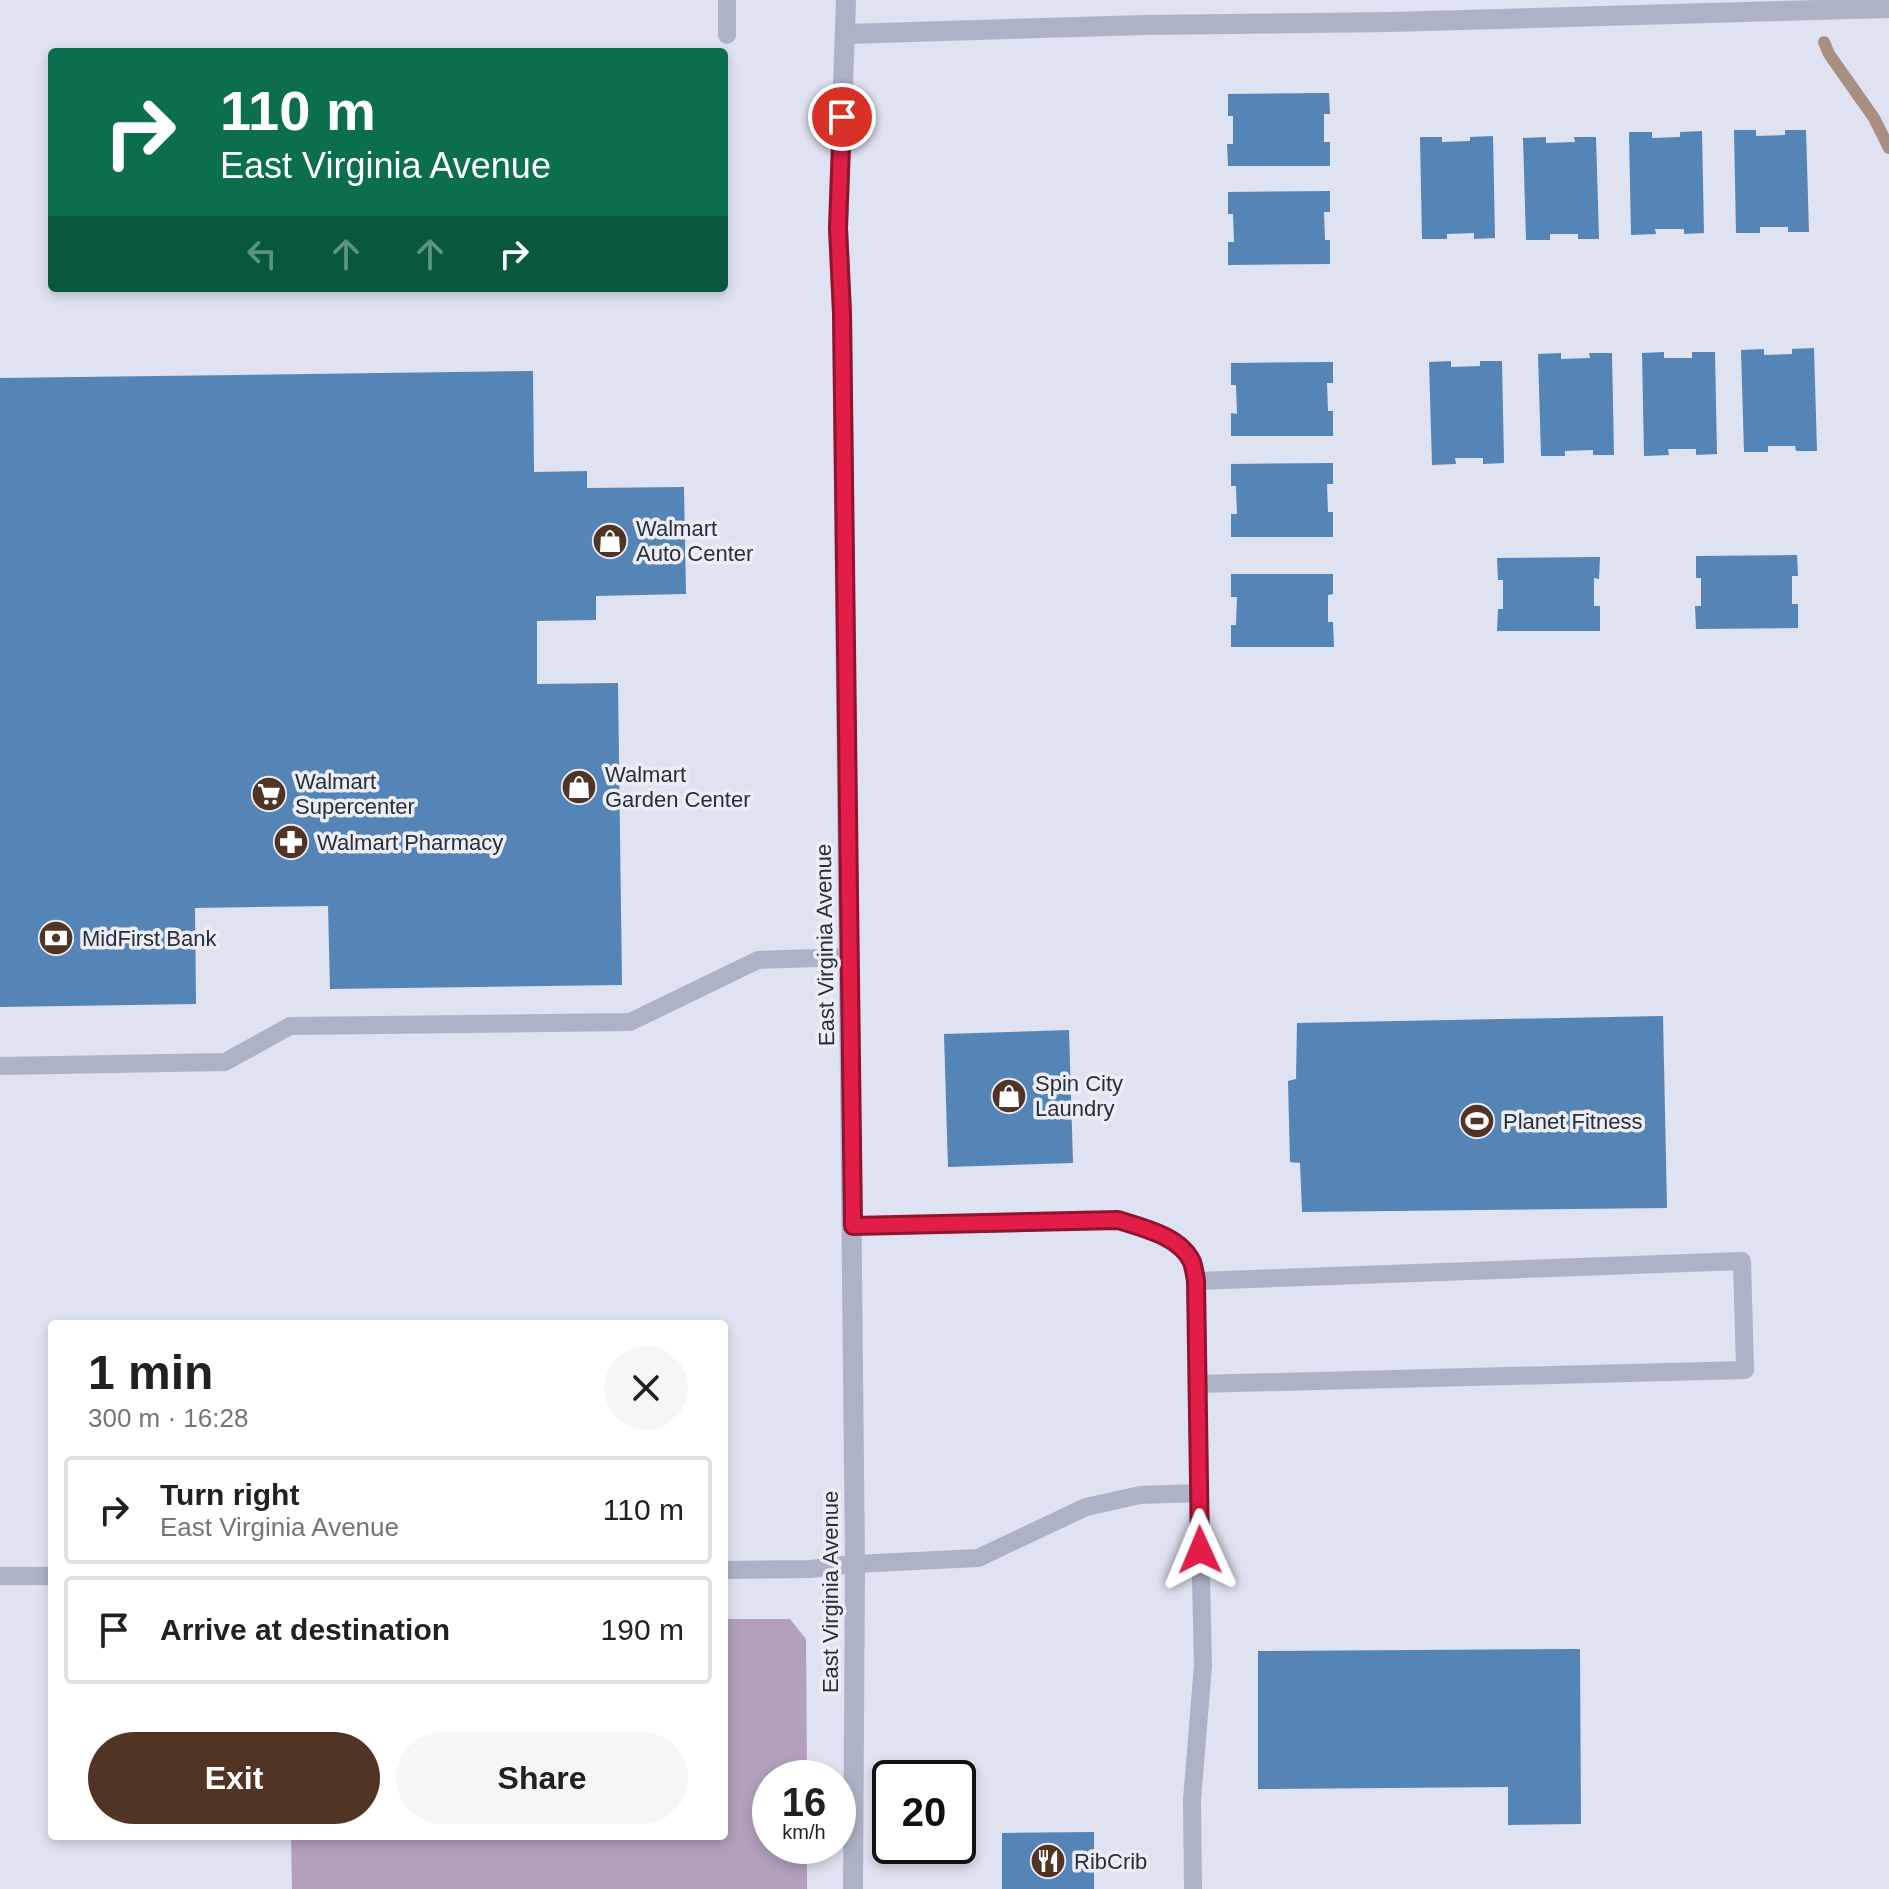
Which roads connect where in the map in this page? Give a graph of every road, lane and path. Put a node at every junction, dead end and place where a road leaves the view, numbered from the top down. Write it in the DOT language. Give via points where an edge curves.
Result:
graph roads {
  1 [pos="727,0"];
  2 [pos="846,0"];
  3 [pos="1683,6"];
  4 [pos="1889,8"];
  5 [pos="846,34"];
  6 [pos="727,35"];
  7 [pos="849,957"];
  8 [pos="0,1066"];
  9 [pos="853,1226"];
  10 [pos="1196,1281"];
  11 [pos="1198,1384"];
  12 [pos="1199,1493"];
  13 [pos="855,1564"];
  14 [pos="728,1570"];
  15 [pos="0,1576"];
  16 [pos="48,1576"];
  17 [pos="853,1889"];
  18 [pos="1193,1889"];
  1 -- 6 [label="lane"];
  2 -- 5 [label="street, East Virginia Avenue"];
  3 -- 4 [label="street"];
  3 -- 5 [label="street" via="1390,22"];
  5 -- 7 [label="street, East Virginia Avenue" via="838,228"];
  7 -- 8 [label="lane" via="758,960 630,1022 290,1026 225,1062"];
  7 -- 9 [label="street, East Virginia Avenue"];
  9 -- 10 [label="lane" via="1118,1220 1175,1242 1191,1260"];
  9 -- 13 [label="street, East Virginia Avenue"];
  10 -- 11 [label="lane"];
  10 -- 11 [label="lane" via="1742,1261 1745,1370"];
  11 -- 12 [label="lane"];
  12 -- 13 [label="lane" via="1140,1495 1086,1507 978,1558"];
  12 -- 18 [label="lane" via="1203,1665 1192,1800"];
  13 -- 14 [label="lane"];
  13 -- 17 [label="street, East Virginia Avenue"];
  15 -- 16 [label="lane"];
}
